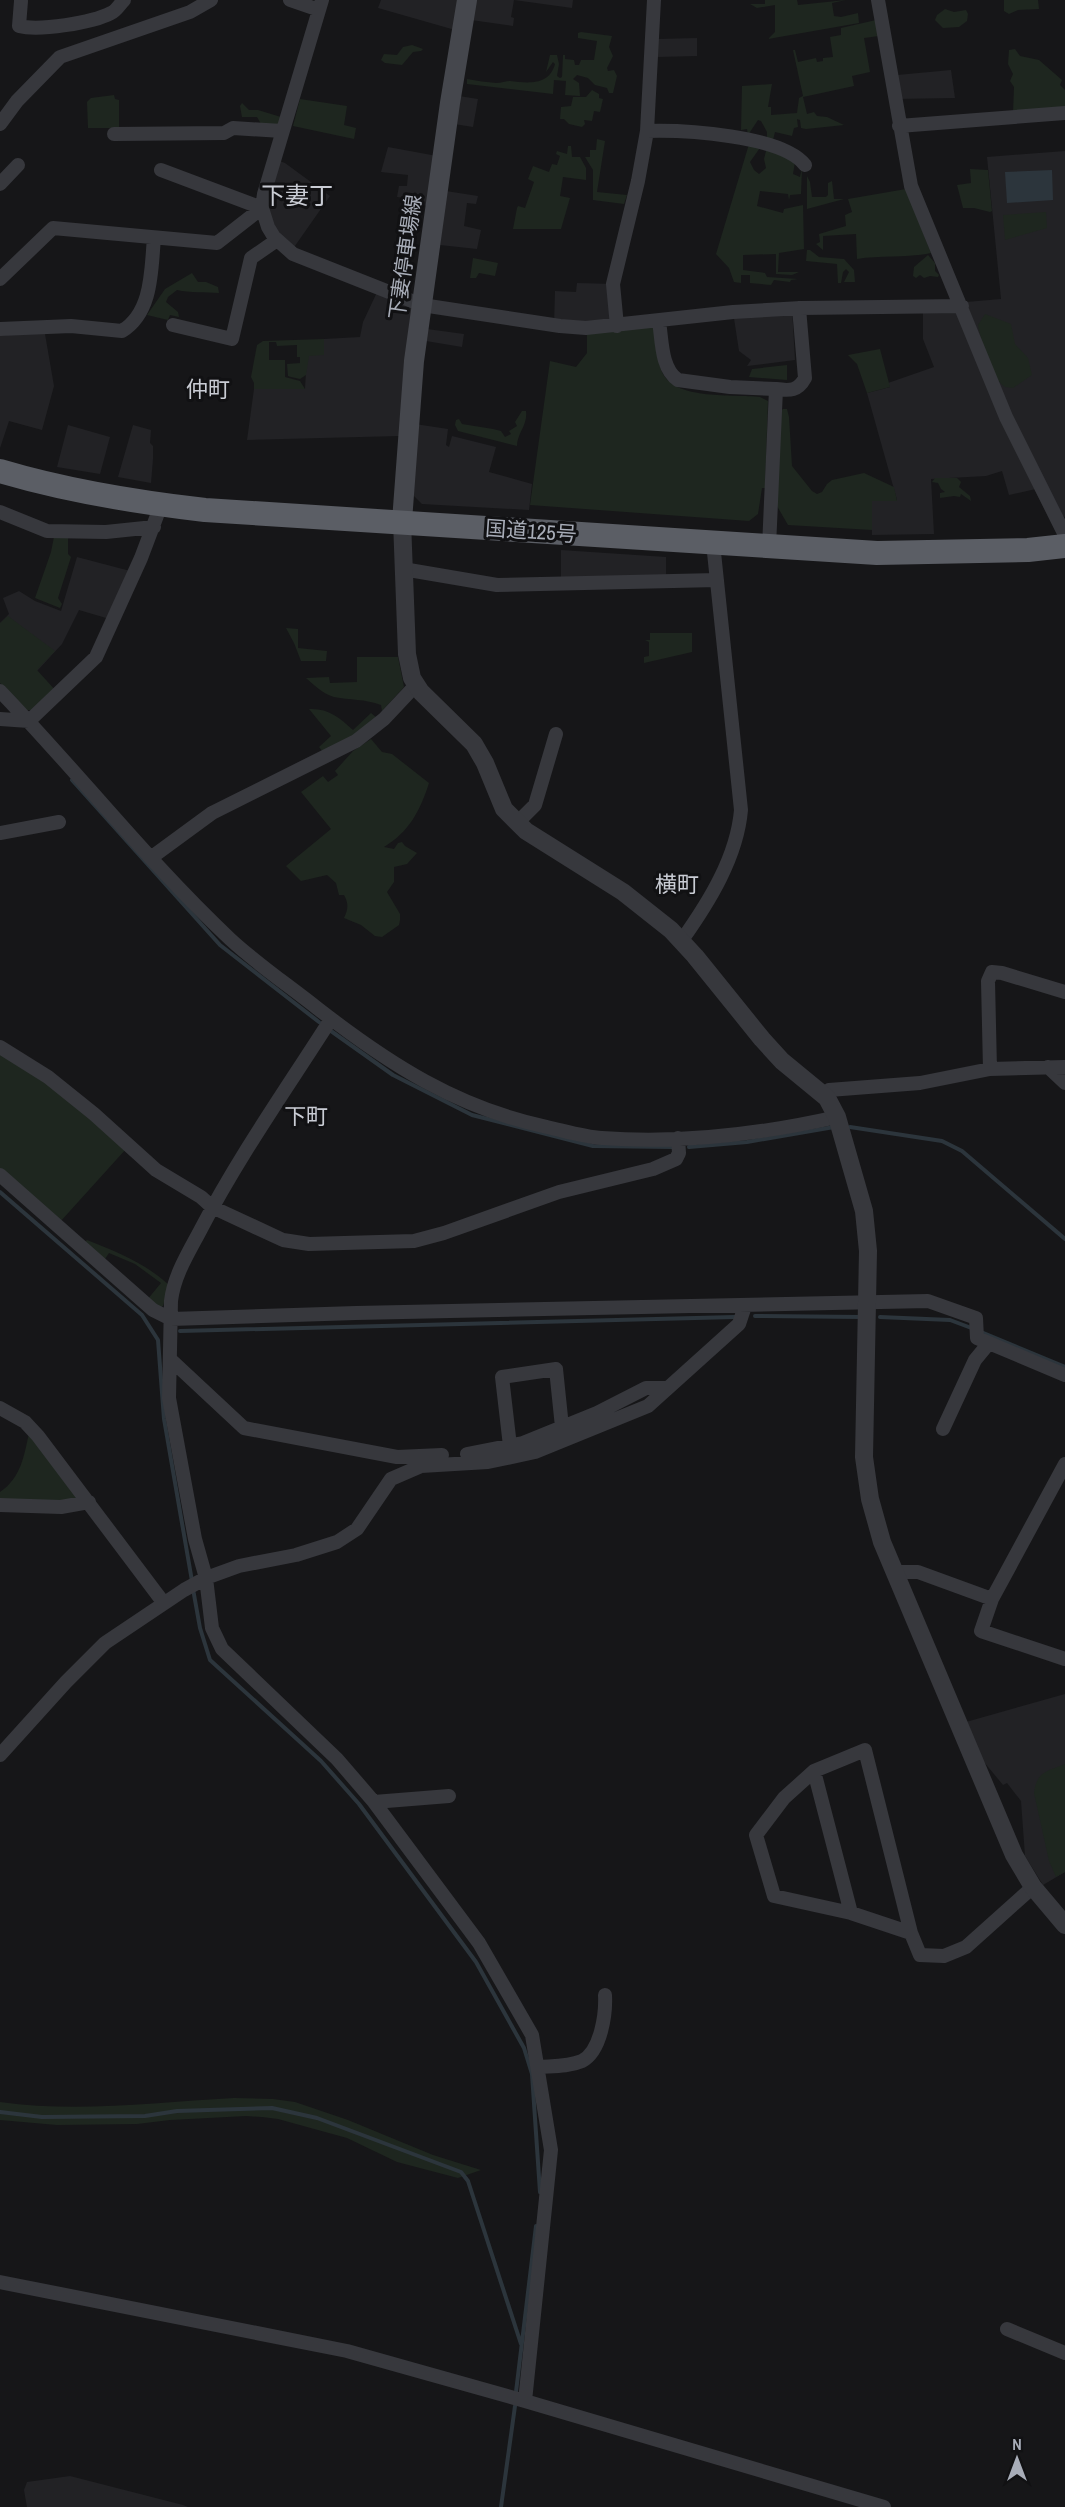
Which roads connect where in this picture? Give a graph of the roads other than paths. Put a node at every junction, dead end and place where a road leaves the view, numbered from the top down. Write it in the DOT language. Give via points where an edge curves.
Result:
graph roads {
  1 [pos="124,0"];
  2 [pos="211,0"];
  3 [pos="290,0"];
  4 [pos="467,0"];
  5 [pos="654,0"];
  6 [pos="878,0"];
  7 [pos="21,1"];
  8 [pos="320,5"];
  9 [pos="1065,113"];
  10 [pos="0,124"];
  11 [pos="899,126"];
  12 [pos="282,131"];
  13 [pos="647,131"];
  14 [pos="114,134"];
  15 [pos="18,165"];
  16 [pos="805,165"];
  17 [pos="161,170"];
  18 [pos="0,184"];
  19 [pos="262,208"];
  20 [pos="154,238"];
  21 [pos="277,240"];
  22 [pos="0,279"];
  23 [pos="422,305"];
  24 [pos="962,306"];
  25 [pos="799,308"];
  26 [pos="659,321"];
  27 [pos="172,325"];
  28 [pos="616,326"];
  29 [pos="0,330"];
  30 [pos="776,389"];
  31 [pos="0,471"];
  32 [pos="0,512"];
  33 [pos="157,516"];
  34 [pos="402,522"];
  35 [pos="1065,535"];
  36 [pos="713,543"];
  37 [pos="1065,546"];
  38 [pos="769,547"];
  39 [pos="403,569"];
  40 [pos="717,580"];
  41 [pos="415,686"];
  42 [pos="0,691"];
  43 [pos="0,719"];
  44 [pos="29,721"];
  45 [pos="556,734"];
  46 [pos="60,822"];
  47 [pos="517,823"];
  48 [pos="0,833"];
  49 [pos="152,857"];
  50 [pos="682,940"];
  51 [pos="1065,992"];
  52 [pos="331,1018"];
  53 [pos="0,1047"];
  54 [pos="1048,1067"];
  55 [pos="1065,1067"];
  56 [pos="990,1069"];
  57 [pos="1065,1083"];
  58 [pos="822,1094"];
  59 [pos="837,1117"];
  60 [pos="678,1138"];
  61 [pos="0,1175"];
  62 [pos="212,1207"];
  63 [pos="869,1302"];
  64 [pos="745,1306"];
  65 [pos="171,1319"];
  66 [pos="983,1340"];
  67 [pos="170,1359"];
  68 [pos="1065,1375"];
  69 [pos="668,1388"];
  70 [pos="0,1408"];
  71 [pos="562,1427"];
  72 [pos="943,1429"];
  73 [pos="510,1446"];
  74 [pos="1065,1464"];
  75 [pos="89,1502"];
  76 [pos="0,1505"];
  77 [pos="894,1572"];
  78 [pos="204,1579"];
  79 [pos="992,1599"];
  80 [pos="163,1602"];
  81 [pos="1065,1659"];
  82 [pos="0,1755"];
  83 [pos="814,1771"];
  84 [pos="449,1796"];
  85 [pos="374,1802"];
  86 [pos="1032,1887"];
  87 [pos="851,1913"];
  88 [pos="1065,1925"];
  89 [pos="911,1934"];
  90 [pos="605,1995"];
  91 [pos="538,2067"];
  92 [pos="0,2282"];
  93 [pos="1007,2329"];
  94 [pos="1065,2353"];
  95 [pos="525,2400"];
  96 [pos="884,2507"];
  1 -- 7 [label="street" via="112,13 74,24 32,29 19,26"];
  2 -- 10 [label="street" via="190,12 60,57"];
  3 -- 8 [label="street"];
  4 -- 23 [label="main road, 下妻停車場線"];
  5 -- 13 [label="street"];
  6 -- 11 [label="street"];
  8 -- 12 [label="street"];
  9 -- 11 [label="street"];
  11 -- 24 [label="street" via="911,186"];
  12 -- 14 [label="street"];
  12 -- 19 [label="street"];
  13 -- 16 [label="street" via="759,141 800,158"];
  13 -- 28 [label="street" via="615,267"];
  15 -- 18 [label="street"];
  17 -- 19 [label="street"];
  19 -- 20 [label="street" via="217,243"];
  19 -- 21 [label="street"];
  20 -- 22 [label="street" via="53,228"];
  20 -- 29 [label="street" via="149,293 122,331 71,326"];
  21 -- 23 [label="street" via="293,254"];
  21 -- 27 [label="street" via="251,258 232,339"];
  23 -- 28 [label="street" via="560,326"];
  23 -- 34 [label="main road, 下妻停車場線"];
  24 -- 25 [label="street"];
  24 -- 35 [label="street" via="1006,417"];
  25 -- 26 [label="street"];
  25 -- 30 [label="street" via="805,378 795,389"];
  26 -- 28 [label="street"];
  26 -- 30 [label="street" via="666,367 678,380"];
  30 -- 38 [label="street"];
  31 -- 33 [label="highway, 国道125号"];
  32 -- 33 [label="street" via="47,531 106,532"];
  33 -- 34 [label="highway, 国道125号" via="204,510"];
  33 -- 44 [label="street" via="96,657"];
  34 -- 36 [label="highway, 国道125号"];
  34 -- 39 [label="street"];
  36 -- 38 [label="highway, 国道125号"];
  36 -- 40 [label="street"];
  37 -- 38 [label="highway, 国道125号" via="889,554"];
  39 -- 40 [label="street" via="505,585"];
  39 -- 41 [label="street" via="407,656"];
  40 -- 50 [label="street" via="739,778 740,824 725,865"];
  41 -- 47 [label="street" via="474,744 504,809"];
  41 -- 49 [label="street" via="384,719 356,741 212,813"];
  42 -- 44 [label="street"];
  43 -- 44 [label="street"];
  44 -- 49 [label="street"];
  45 -- 47 [label="street" via="536,802"];
  46 -- 48 [label="street"];
  47 -- 50 [label="street" via="623,892"];
  49 -- 52 [label="street" via="235,944"];
  50 -- 58 [label="street" via="782,1061"];
  51 -- 56 [label="street" via="992,972 988,981"];
  52 -- 60 [label="street" via="401,1069 479,1107 600,1138"];
  52 -- 62 [label="street"];
  53 -- 62 [label="street" via="48,1077 156,1170"];
  54 -- 55 [label="street"];
  54 -- 56 [label="street"];
  54 -- 57 [label="street"];
  56 -- 58 [label="street" via="920,1083 830,1090"];
  58 -- 59 [label="street"];
  59 -- 60 [label="street" via="761,1132"];
  59 -- 63 [label="street" via="864,1211"];
  60 -- 62 [label="street" via="676,1159 653,1169 559,1192 414,1241 309,1244 282,1240"];
  61 -- 65 [label="street" via="153,1310"];
  62 -- 65 [label="street" via="172,1289"];
  63 -- 64 [label="street"];
  63 -- 66 [label="street" via="928,1301 976,1318"];
  63 -- 77 [label="street" via="864,1457 871,1501"];
  64 -- 65 [label="street"];
  64 -- 69 [label="street" via="739,1324"];
  65 -- 67 [label="street"];
  66 -- 68 [label="street"];
  66 -- 72 [label="street"];
  67 -- 73 [label="street" via="244,1428 397,1457 476,1454"];
  67 -- 78 [label="street" via="170,1398"];
  69 -- 71 [label="street" via="646,1388"];
  69 -- 78 [label="street" via="648,1406 535,1452 488,1462 421,1466 391,1479 357,1529 337,1542 239,1566"];
  70 -- 75 [label="street" via="25,1422"];
  71 -- 73 [label="street"];
  71 -- 73 [label="street" via="556,1369 502,1377"];
  74 -- 79 [label="street"];
  75 -- 76 [label="street" via="61,1507"];
  75 -- 80 [label="street"];
  77 -- 79 [label="street" via="918,1572"];
  77 -- 86 [label="street" via="1014,1855"];
  78 -- 80 [label="street"];
  78 -- 85 [label="street" via="212,1628 222,1649 337,1759"];
  79 -- 81 [label="street" via="981,1631"];
  80 -- 82 [label="street" via="99,1649"];
  83 -- 87 [label="street"];
  83 -- 87 [label="street" via="784,1798 756,1835 774,1896"];
  83 -- 89 [label="street" via="865,1750"];
  84 -- 85 [label="street"];
  85 -- 91 [label="street" via="479,1943 532,2035"];
  86 -- 88 [label="street"];
  86 -- 89 [label="street" via="966,1947 944,1956 920,1955"];
  87 -- 89 [label="street"];
  90 -- 91 [label="street" via="606,2008 596,2045 584,2060"];
  91 -- 95 [label="street" via="551,2150"];
  92 -- 95 [label="street" via="347,2351"];
  93 -- 94 [label="street"];
  95 -- 96 [label="street"];
}
